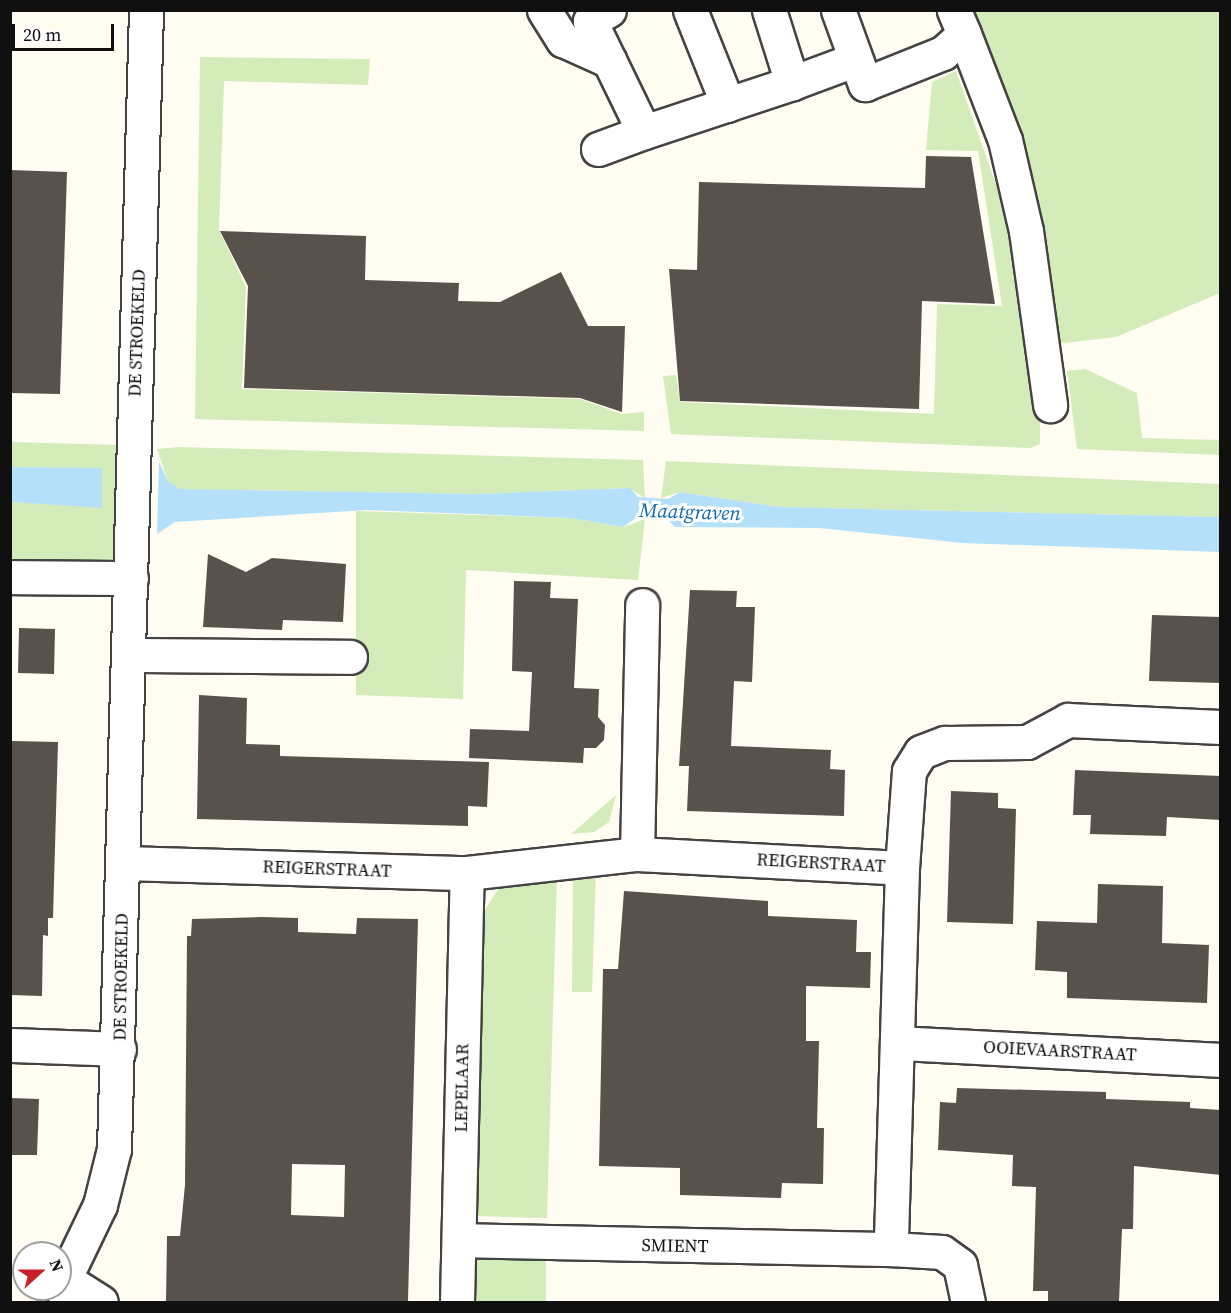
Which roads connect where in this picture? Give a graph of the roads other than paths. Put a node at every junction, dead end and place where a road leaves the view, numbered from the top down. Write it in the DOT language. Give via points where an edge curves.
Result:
graph roads {
  1 [pos="146,10"];
  2 [pos="544,10"];
  3 [pos="609,10"];
  4 [pos="690,10"];
  5 [pos="769,10"];
  6 [pos="838,10"];
  7 [pos="959,22"];
  8 [pos="854,60"];
  9 [pos="610,61"];
  10 [pos="792,83"];
  11 [pos="728,105"];
  12 [pos="644,132"];
  13 [pos="598,149"];
  14 [pos="1050,405"];
  15 [pos="10,578"];
  16 [pos="131,578"];
  17 [pos="642,605"];
  18 [pos="129,655"];
  19 [pos="350,657"];
  20 [pos="1221,727"];
  21 [pos="637,854"];
  22 [pos="124,863"];
  23 [pos="902,867"];
  24 [pos="467,873"];
  25 [pos="900,1043"];
  26 [pos="10,1046"];
  27 [pos="119,1049"];
  28 [pos="1221,1060"];
  29 [pos="459,1240"];
  30 [pos="891,1249"];
  31 [pos="72,1263"];
  32 [pos="72,1294"];
  33 [pos="101,1302"];
  34 [pos="457,1302"];
  35 [pos="968,1302"];
  1 -- 16 [label="street, DE STROEKELD"];
  2 -- 9 [label="street" via="563,40"];
  3 -- 9 [label="street" via="590,21"];
  4 -- 11 [label="street"];
  5 -- 10 [label="street"];
  6 -- 8 [label="street"];
  7 -- 8 [label="street" via="918,66 865,84"];
  7 -- 14 [label="street" via="1005,140 1026,231"];
  8 -- 10 [label="street"];
  9 -- 12 [label="street"];
  10 -- 11 [label="street"];
  11 -- 12 [label="street"];
  12 -- 13 [label="street"];
  15 -- 16 [label="street"];
  16 -- 18 [label="street, DE STROEKELD"];
  17 -- 21 [label="street"];
  18 -- 19 [label="street"];
  18 -- 22 [label="street, DE STROEKELD"];
  20 -- 23 [label="street, REIGERSTRAAT" via="1068,720 1027,742 945,743 921,752 909,771"];
  21 -- 23 [label="street, REIGERSTRAAT"];
  21 -- 24 [label="street, REIGERSTRAAT"];
  22 -- 24 [label="street, REIGERSTRAAT"];
  22 -- 27 [label="street, DE STROEKELD"];
  23 -- 25 [label="street"];
  24 -- 29 [label="street, LEPELAAR"];
  25 -- 28 [label="street, OOIEVAARSTRAAT"];
  25 -- 30 [label="street"];
  26 -- 27 [label="street"];
  27 -- 31 [label="street, DE STROEKELD" via="114,1149 100,1205"];
  29 -- 30 [label="street, SMIENT"];
  29 -- 34 [label="street, LEPELAAR"];
  30 -- 35 [label="street" via="942,1252 960,1265"];
  32 -- 33 [label="street"];
}
